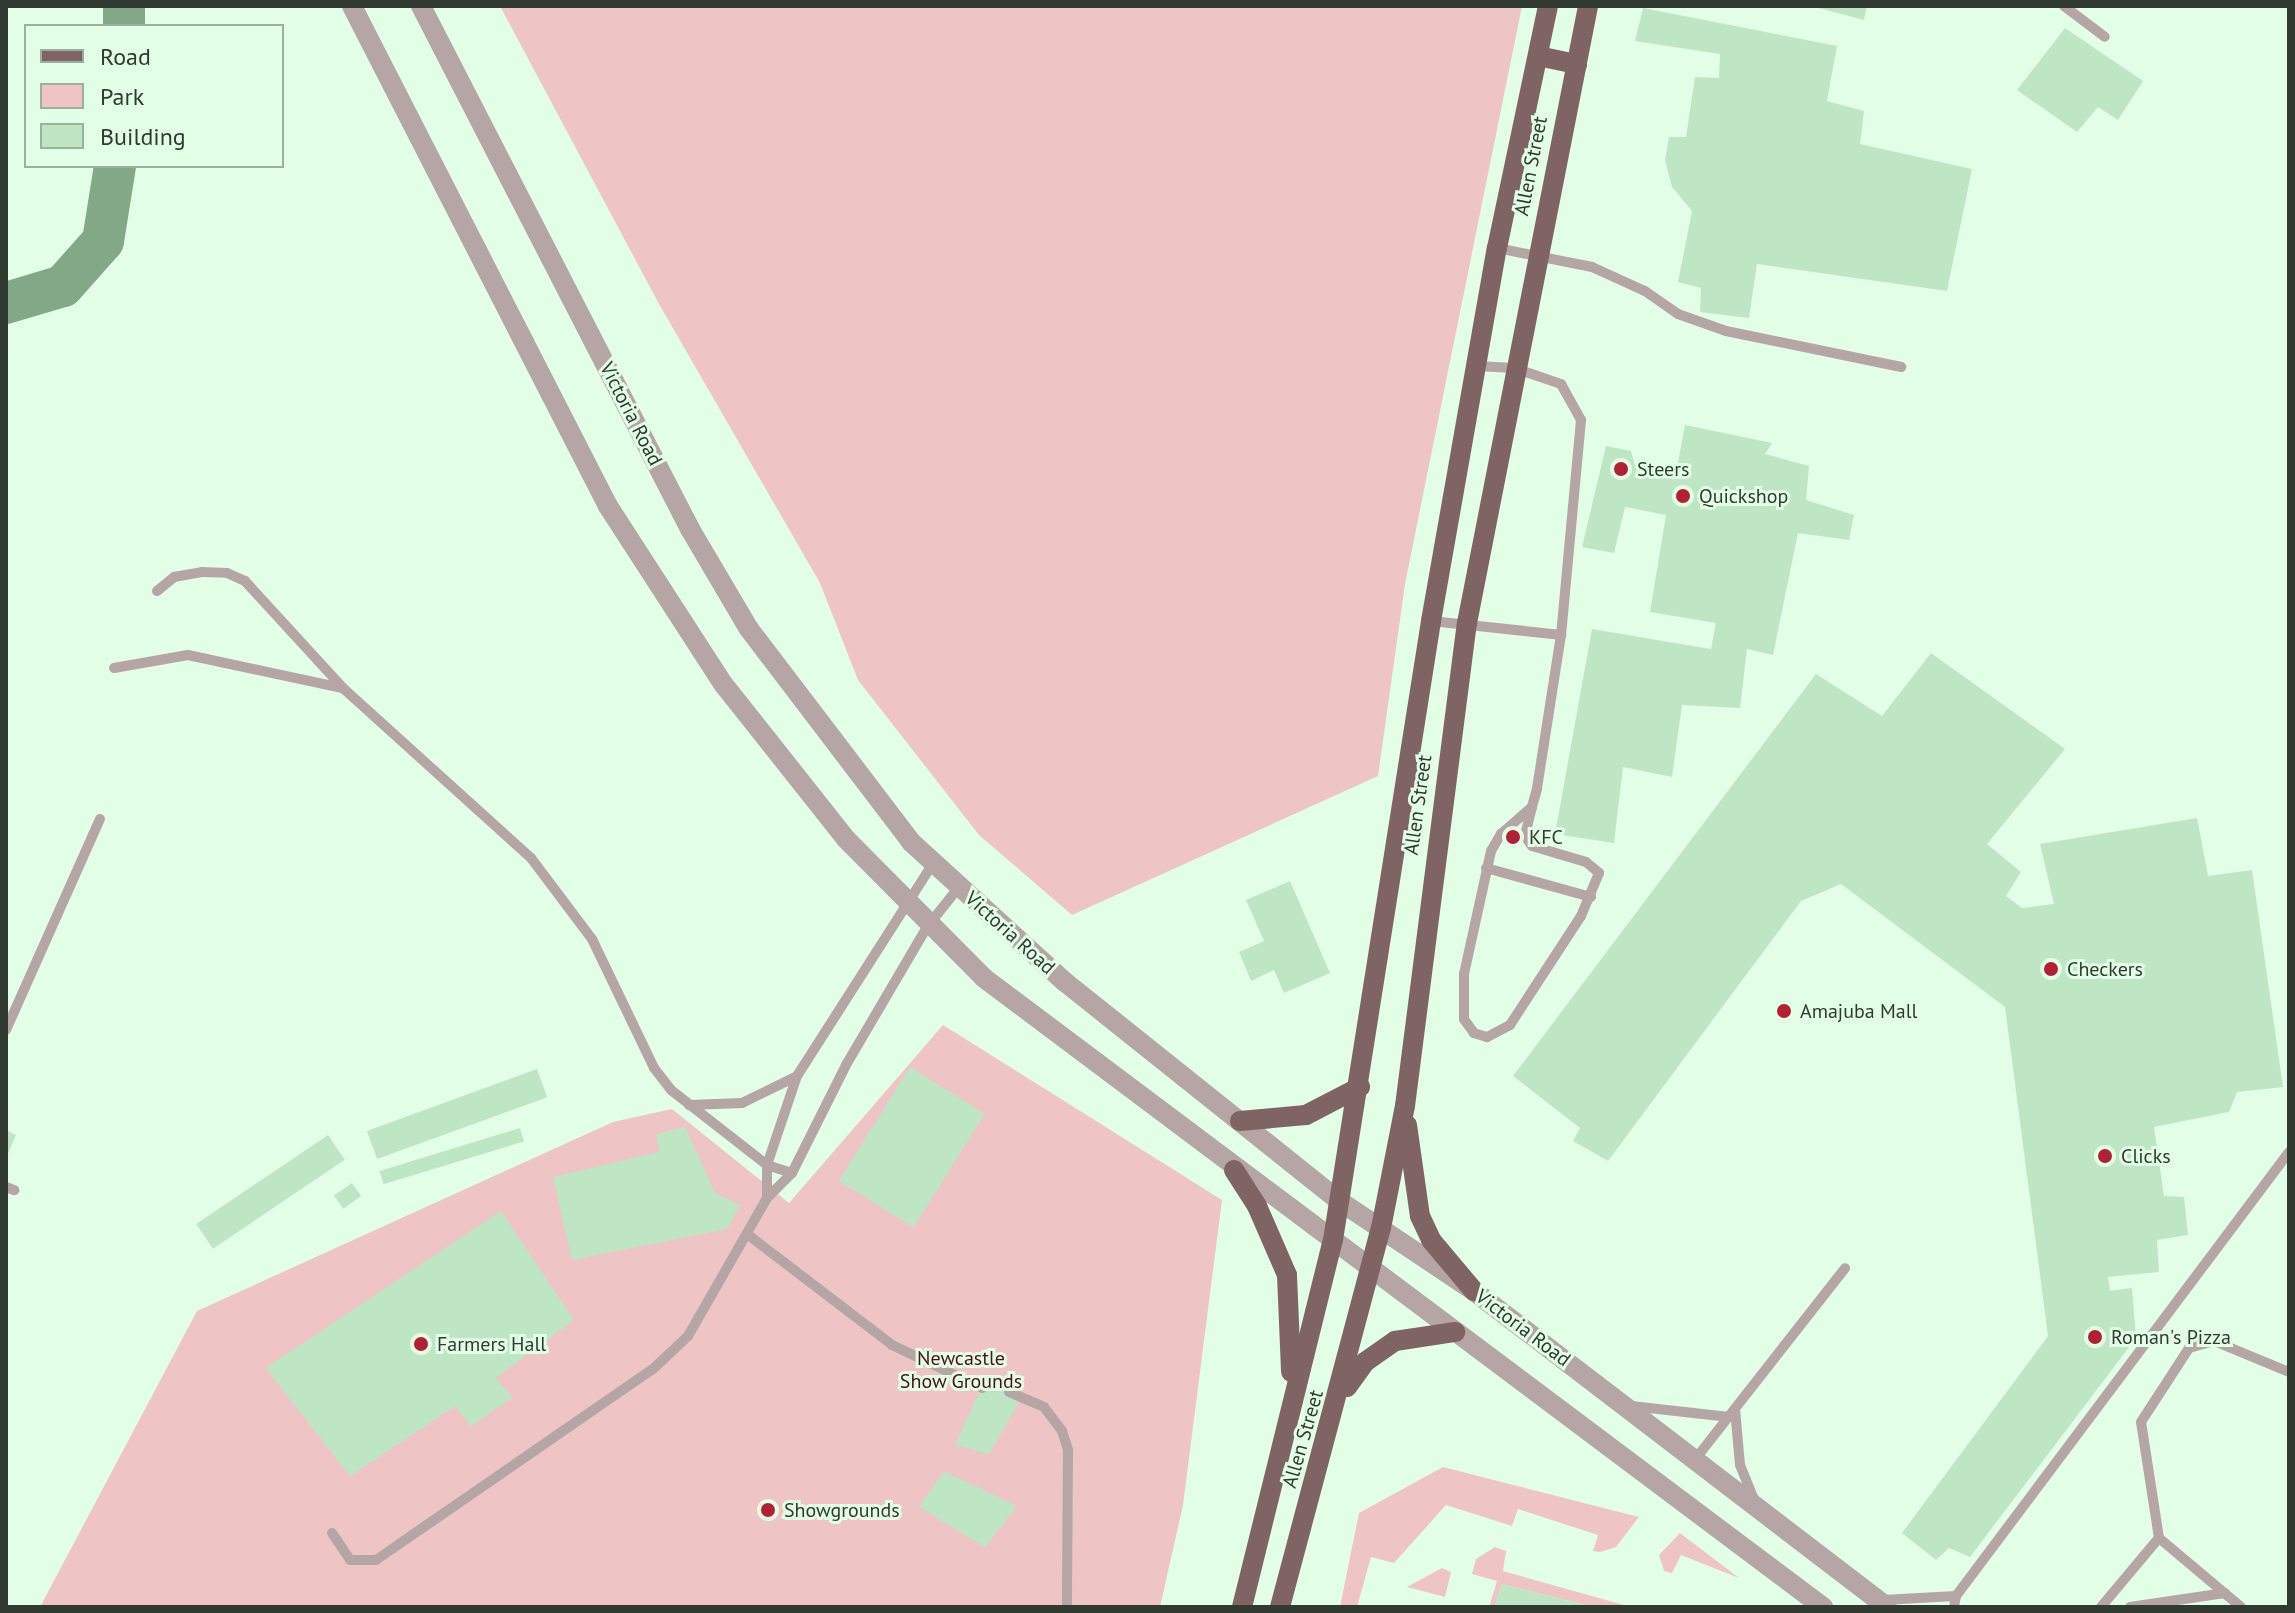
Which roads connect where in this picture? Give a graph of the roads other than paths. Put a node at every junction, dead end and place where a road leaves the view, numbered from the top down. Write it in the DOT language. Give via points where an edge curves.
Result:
graph roads {
  1 [pos="352,6"];
  2 [pos="421,6"];
  3 [pos="1548,6"];
  4 [pos="1588,6"];
  5 [pos="2064,6"];
  6 [pos="2105,37"];
  7 [pos="1538,56"];
  8 [pos="1577,64"];
  9 [pos="1497,248"];
  10 [pos="1538,253"];
  11 [pos="1476,366"];
  12 [pos="1901,367"];
  13 [pos="1514,368"];
  14 [pos="157,591"];
  15 [pos="1431,621"];
  16 [pos="1467,623"];
  17 [pos="1561,635"];
  18 [pos="114,668"];
  19 [pos="344,689"];
  20 [pos="1532,807"];
  21 [pos="100,819"];
  22 [pos="933,863"];
  23 [pos="1486,868"];
  24 [pos="959,887"];
  25 [pos="1591,897"];
  26 [pos="905,902"];
  27 [pos="927,927"];
  28 [pos="6,1030"];
  29 [pos="797,1076"];
  30 [pos="1360,1087"];
  31 [pos="689,1105"];
  32 [pos="1405,1106"];
  33 [pos="1240,1121"];
  34 [pos="2289,1152"];
  35 [pos="767,1165"];
  36 [pos="1234,1170"];
  37 [pos="792,1173"];
  38 [pos="767,1198"];
  39 [pos="1338,1200"];
  40 [pos="1381,1228"];
  41 [pos="747,1234"];
  42 [pos="1333,1240"];
  43 [pos="1845,1268"];
  44 [pos="1372,1270"];
  45 [pos="1474,1291"];
  46 [pos="1455,1332"];
  47 [pos="2289,1372"];
  48 [pos="982,1388"];
  49 [pos="1009,1392"];
  50 [pos="1339,1399"];
  51 [pos="1626,1404"];
  52 [pos="1289,1412"];
  53 [pos="1732,1413"];
  54 [pos="1697,1457"];
  55 [pos="1755,1502"];
  56 [pos="332,1533"];
  57 [pos="2159,1538"];
  58 [pos="2225,1593"];
  59 [pos="1955,1602"];
  60 [pos="1883,1604"];
  61 [pos="1067,1607"];
  62 [pos="1242,1607"];
  63 [pos="1280,1607"];
  64 [pos="1823,1607"];
  65 [pos="2101,1607"];
  66 [pos="2130,1607"];
  67 [pos="2241,1607"];
  1 -- 26 [label="street" via="608,506 675,613 778,759"];
  2 -- 22 [label="street, Victoria Road" via="690,529 749,629 841,755"];
  3 -- 7 [label="main road, Allen Street"];
  4 -- 8 [label="main road, Allen Street"];
  5 -- 6 [label="lane"];
  7 -- 8 [label="main road"];
  7 -- 9 [label="main road, Allen Street"];
  8 -- 10 [label="main road, Allen Street"];
  9 -- 10 [label="lane"];
  9 -- 11 [label="main road, Allen Street"];
  10 -- 12 [label="lane" via="1612,275 1695,322"];
  10 -- 13 [label="main road, Allen Street"];
  11 -- 13 [label="lane"];
  11 -- 15 [label="main road, Allen Street"];
  13 -- 16 [label="main road, Allen Street"];
  13 -- 17 [label="lane" via="1561,384 1581,420"];
  14 -- 19 [label="lane" via="174,577 202,572 217,571 245,581"];
  15 -- 16 [label="lane"];
  15 -- 30 [label="main road, Allen Street"];
  16 -- 17 [label="lane"];
  16 -- 32 [label="main road, Allen Street"];
  17 -- 20 [label="lane"];
  18 -- 19 [label="lane" via="188,655"];
  19 -- 31 [label="lane" via="531,858 592,939 654,1068"];
  20 -- 23 [label="lane" via="1501,834"];
  20 -- 25 [label="lane" via="1527,842 1594,867 1599,881"];
  21 -- 28 [label="lane"];
  22 -- 24 [label="street, Victoria Road"];
  22 -- 26 [label="lane"];
  23 -- 25 [label="lane"];
  23 -- 25 [label="lane" via="1464,974 1464,1019 1474,1033 1487,1037 1510,1025"];
  24 -- 27 [label="lane"];
  24 -- 33 [label="street, Victoria Road" via="1065,982"];
  26 -- 27 [label="street"];
  26 -- 29 [label="lane"];
  27 -- 36 [label="street" via="984,978"];
  27 -- 37 [label="lane" via="846,1065"];
  29 -- 31 [label="lane" via="742,1103"];
  29 -- 35 [label="lane"];
  30 -- 33 [label="main road" via="1306,1115"];
  30 -- 39 [label="main road, Allen Street"];
  31 -- 35 [label="lane"];
  32 -- 40 [label="main road, Allen Street"];
  32 -- 45 [label="main road" via="1420,1216 1431,1240"];
  33 -- 39 [label="street, Victoria Road"];
  34 -- 59 [label="lane"];
  35 -- 37 [label="lane"];
  35 -- 38 [label="lane"];
  36 -- 42 [label="street"];
  36 -- 52 [label="main road" via="1264,1218 1287,1275 1293,1320"];
  37 -- 38 [label="lane"];
  38 -- 41 [label="lane"];
  39 -- 40 [label="street, Victoria Road"];
  39 -- 42 [label="main road, Allen Street"];
  40 -- 44 [label="main road, Allen Street"];
  40 -- 45 [label="street, Victoria Road"];
  41 -- 48 [label="lane" via="892,1345"];
  41 -- 56 [label="lane" via="707,1310 653,1369 376,1560 350,1560"];
  42 -- 44 [label="street"];
  42 -- 52 [label="main road, Allen Street"];
  43 -- 53 [label="lane"];
  44 -- 46 [label="street"];
  44 -- 50 [label="main road, Allen Street"];
  45 -- 51 [label="street, Victoria Road"];
  46 -- 50 [label="main road" via="1395,1341 1365,1362"];
  46 -- 64 [label="street"];
  47 -- 57 [label="lane" via="2214,1341 2189,1348 2141,1422"];
  49 -- 61 [label="lane" via="1044,1407 1062,1431 1068,1450"];
  50 -- 63 [label="main road, Allen Street"];
  51 -- 53 [label="lane"];
  51 -- 54 [label="street, Victoria Road"];
  52 -- 62 [label="main road, Allen Street"];
  53 -- 54 [label="lane"];
  53 -- 55 [label="lane" via="1740,1465"];
  54 -- 55 [label="street, Victoria Road"];
  55 -- 60 [label="street, Victoria Road"];
  57 -- 58 [label="lane"];
  57 -- 65 [label="lane"];
  58 -- 66 [label="lane"];
  58 -- 67 [label="lane"];
  59 -- 60 [label="lane"];
}
